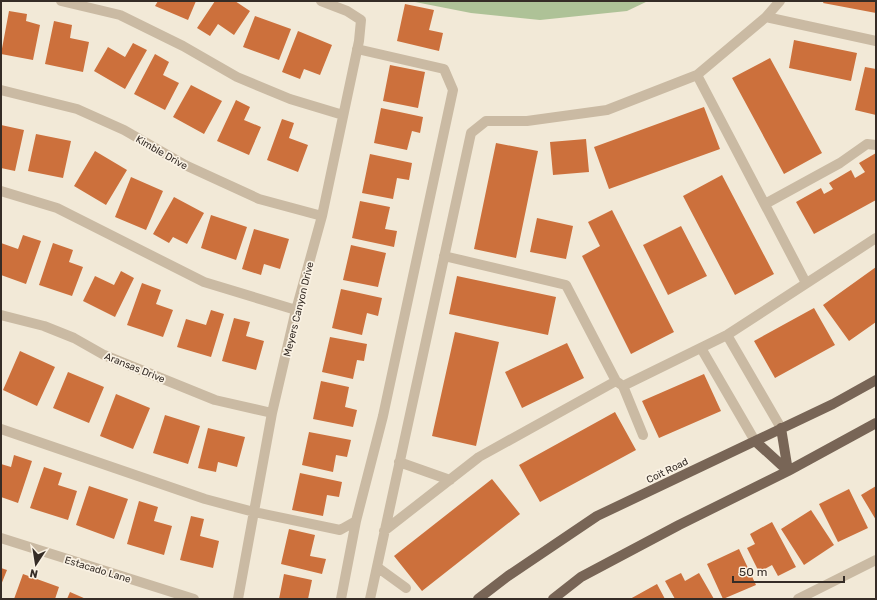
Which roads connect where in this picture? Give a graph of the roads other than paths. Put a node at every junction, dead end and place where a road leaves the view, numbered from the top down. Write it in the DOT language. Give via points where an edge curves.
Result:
graph roads {
  1 [pos="61,1"];
  2 [pos="321,1"];
  3 [pos="780,1"];
  4 [pos="766,17"];
  5 [pos="876,41"];
  6 [pos="357,49"];
  7 [pos="697,75"];
  8 [pos="1,90"];
  9 [pos="343,115"];
  10 [pos="876,145"];
  11 [pos="1,191"];
  12 [pos="765,204"];
  13 [pos="322,216"];
  14 [pos="876,238"];
  15 [pos="444,256"];
  16 [pos="806,283"];
  17 [pos="296,310"];
  18 [pos="1,315"];
  19 [pos="727,335"];
  20 [pos="701,348"];
  21 [pos="876,380"];
  22 [pos="619,384"];
  23 [pos="272,413"];
  24 [pos="876,423"];
  25 [pos="781,428"];
  26 [pos="1,429"];
  27 [pos="643,435"];
  28 [pos="754,441"];
  29 [pos="399,462"];
  30 [pos="788,471"];
  31 [pos="450,480"];
  32 [pos="254,512"];
  33 [pos="356,521"];
  34 [pos="384,531"];
  35 [pos="1,538"];
  36 [pos="876,560"];
  37 [pos="377,567"];
  38 [pos="406,588"];
  39 [pos="194,599"];
  40 [pos="238,599"];
  41 [pos="341,599"];
  42 [pos="370,599"];
  43 [pos="478,599"];
  44 [pos="552,599"];
  45 [pos="800,599"];
  1 -- 9 [label="street" via="120,15 183,46 237,77 290,99"];
  2 -- 6 [label="street, Meyers Canyon Drive" via="347,11 361,20"];
  3 -- 4 [label="street"];
  4 -- 5 [label="street"];
  4 -- 7 [label="street"];
  6 -- 9 [label="street, Meyers Canyon Drive"];
  6 -- 33 [label="street" via="444,68 453,90 383,416"];
  7 -- 12 [label="street"];
  7 -- 15 [label="street" via="606,110 527,121 486,121 471,133"];
  8 -- 13 [label="street, Kimble Drive" via="77,108 124,130 185,165 259,199"];
  9 -- 13 [label="street, Meyers Canyon Drive"];
  10 -- 12 [label="street" via="867,144 840,163"];
  11 -- 17 [label="street" via="57,208 204,282"];
  12 -- 16 [label="street"];
  13 -- 17 [label="street, Meyers Canyon Drive"];
  14 -- 16 [label="street"];
  15 -- 22 [label="street" via="566,285"];
  15 -- 29 [label="street"];
  16 -- 19 [label="street"];
  17 -- 23 [label="street, Meyers Canyon Drive"];
  18 -- 23 [label="street, Aransas Drive" via="44,326 74,338 104,355 215,400"];
  19 -- 20 [label="street"];
  19 -- 25 [label="street"];
  20 -- 22 [label="street"];
  20 -- 28 [label="street"];
  21 -- 25 [label="main road, Coit Road" via="833,404"];
  22 -- 27 [label="street"];
  22 -- 31 [label="street" via="479,457"];
  23 -- 32 [label="street, Meyers Canyon Drive"];
  24 -- 30 [label="main road"];
  25 -- 28 [label="main road, Coit Road"];
  25 -- 30 [label="main road"];
  26 -- 32 [label="street" via="204,499"];
  28 -- 30 [label="main road"];
  28 -- 43 [label="main road, Coit Road" via="598,516"];
  29 -- 31 [label="street"];
  29 -- 34 [label="street"];
  30 -- 44 [label="main road" via="581,577"];
  31 -- 34 [label="street"];
  32 -- 33 [label="street" via="340,530"];
  32 -- 40 [label="street, Meyers Canyon Drive"];
  33 -- 41 [label="street"];
  34 -- 37 [label="street"];
  35 -- 39 [label="street, Estacado Lane"];
  36 -- 45 [label="street"];
  37 -- 38 [label="street"];
  37 -- 42 [label="street"];
}
